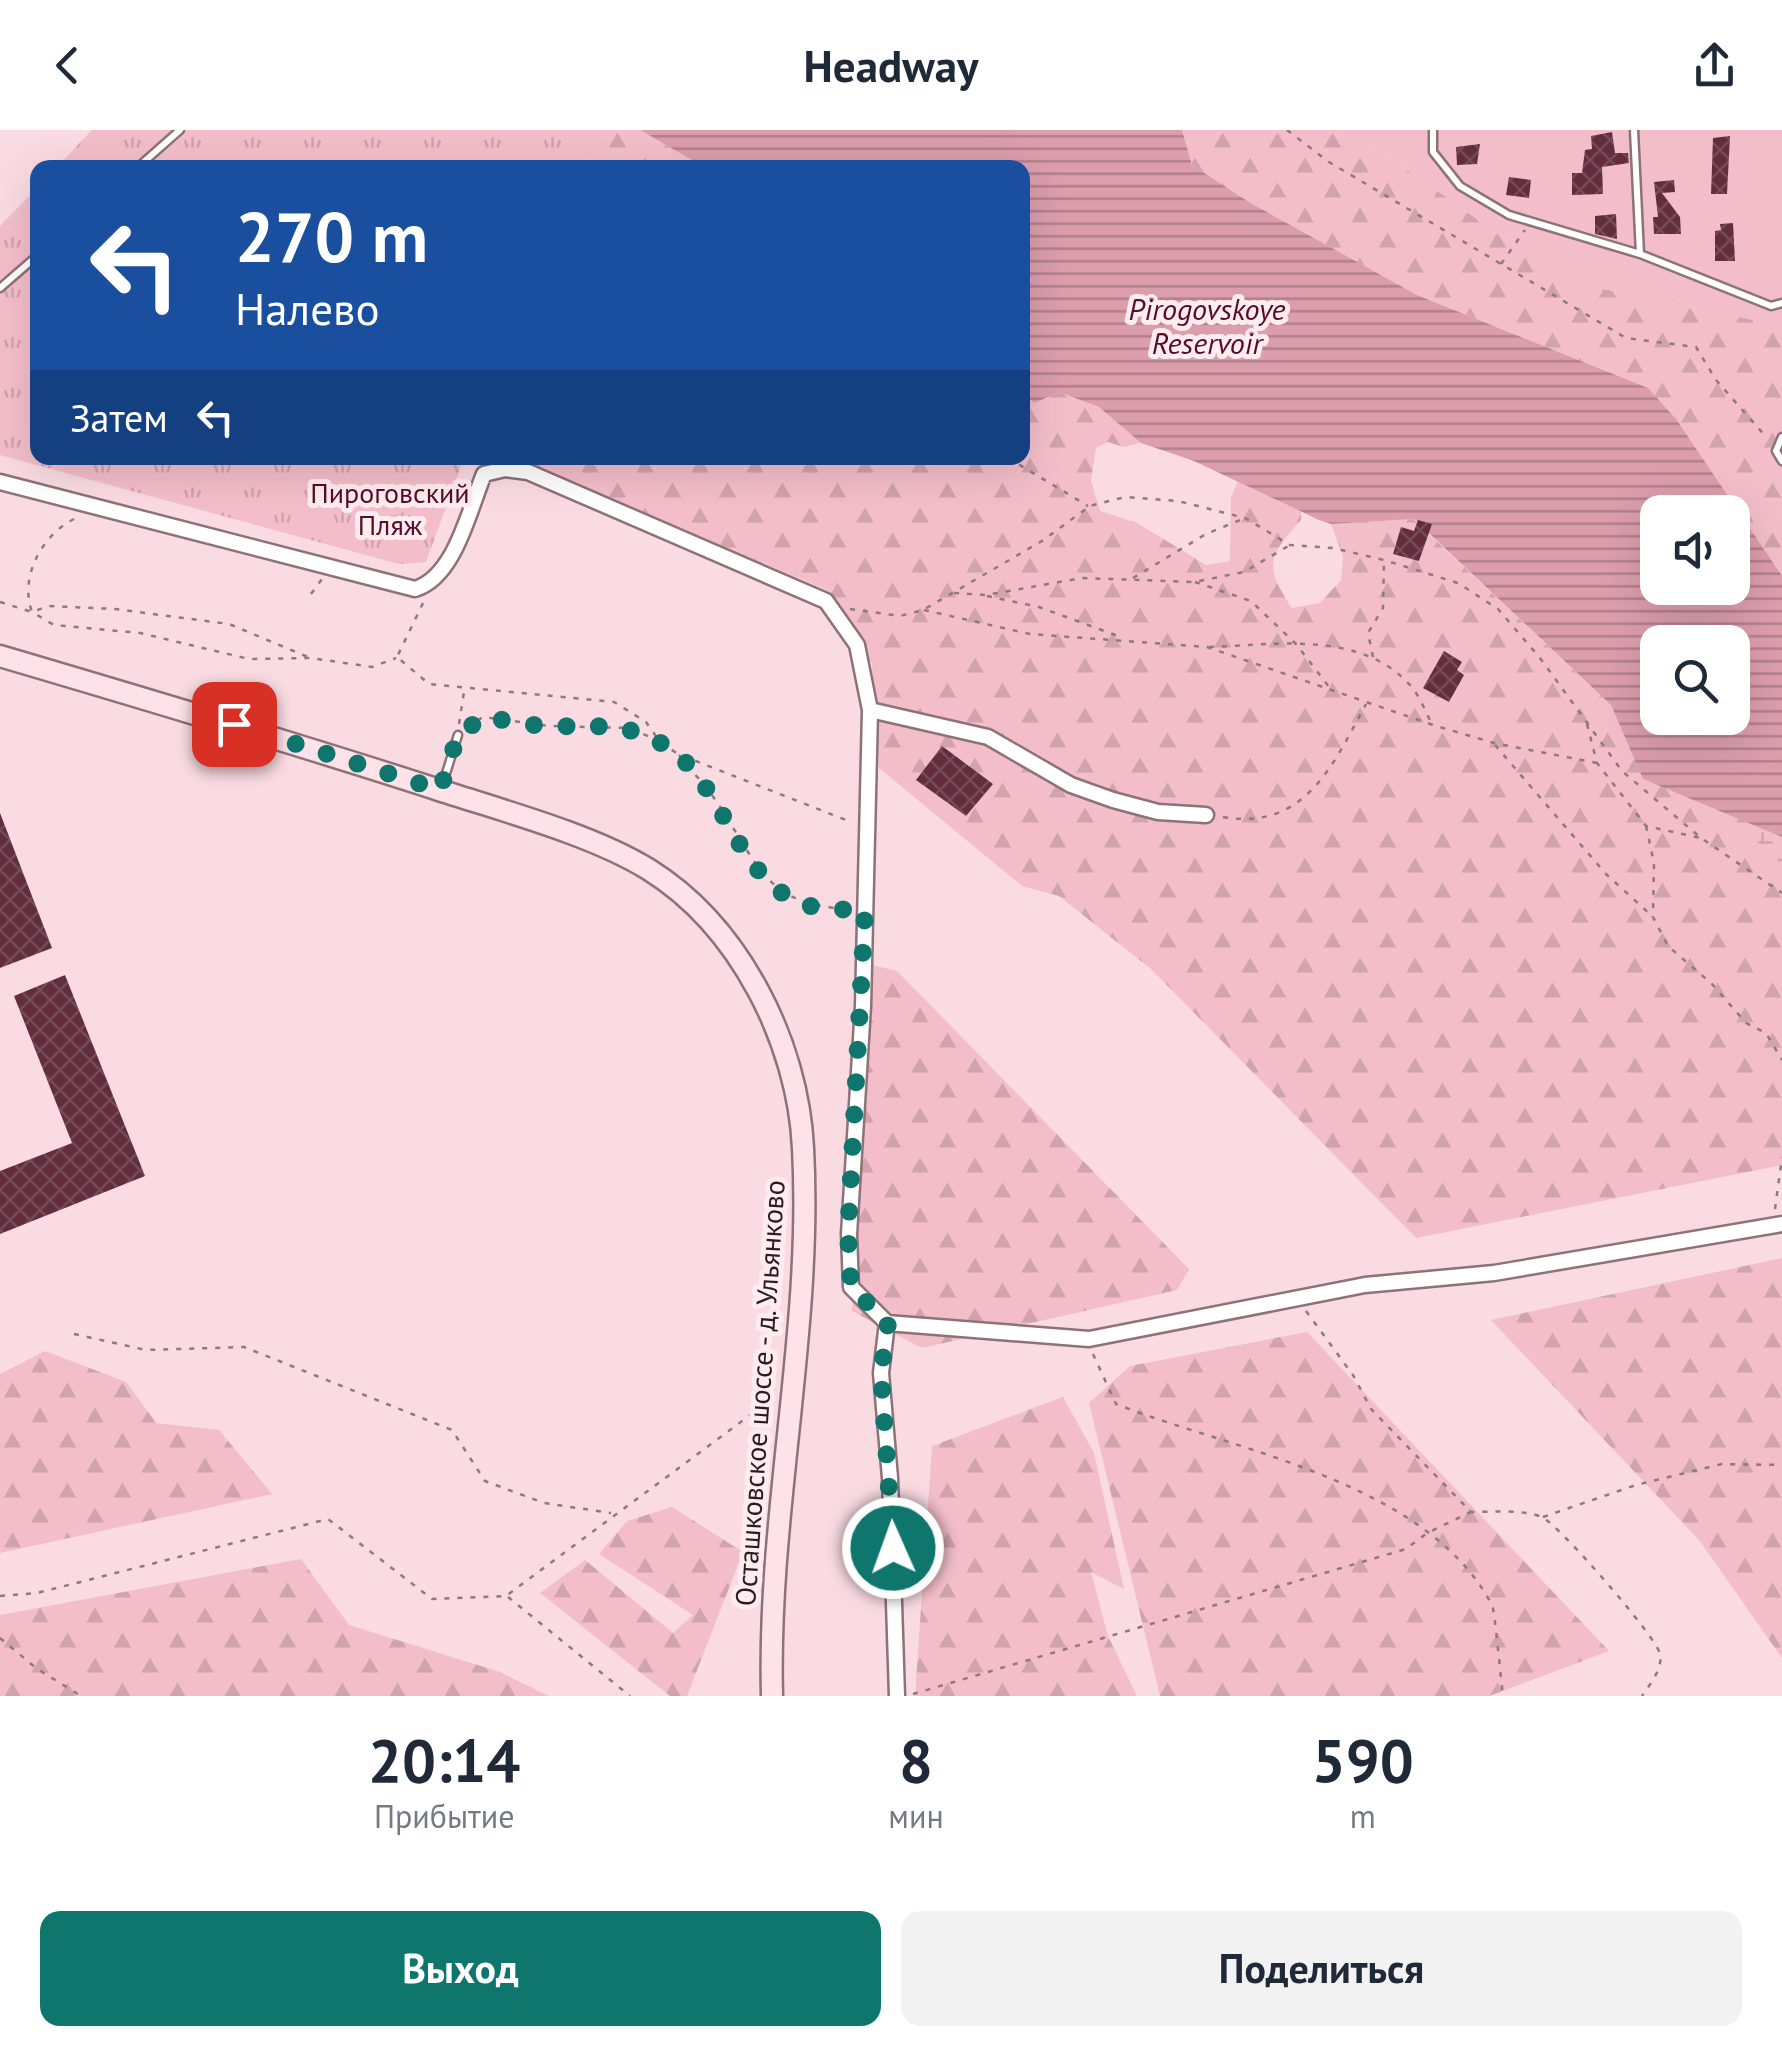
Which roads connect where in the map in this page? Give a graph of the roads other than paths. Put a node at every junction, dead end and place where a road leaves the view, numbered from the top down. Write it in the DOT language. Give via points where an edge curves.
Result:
graph roads {
  1 [pos="180,130"];
  2 [pos="1432,130"];
  3 [pos="1634,130"];
  4 [pos="146,160"];
  5 [pos="1640,254"];
  6 [pos="30,262"];
  7 [pos="0,288"];
  8 [pos="1782,303"];
  9 [pos="1782,437"];
  10 [pos="1782,462"];
  11 [pos="0,482"];
  12 [pos="0,656"];
  13 [pos="870,710"];
  14 [pos="458,735"];
  15 [pos="440,790"];
  16 [pos="1206,815"];
  17 [pos="1778,1225"];
  18 [pos="888,1323"];
  19 [pos="772,1696"];
  20 [pos="897,1696"];
  1 -- 4 [label="lane"];
  2 -- 5 [label="lane" via="1433,152 1460,186 1509,214"];
  3 -- 5 [label="lane"];
  5 -- 8 [label="lane" via="1771,306"];
  6 -- 7 [label="lane"];
  9 -- 10 [label="lane" via="1776,451"];
  11 -- 13 [label="street" via="414,589 432,584 444,568 484,474 528,472 826,600 857,645"];
  12 -- 15 [label="street, Осташковское шоссе - д. Ульянково"];
  13 -- 16 [label="street" via="988,737 1113,800"];
  13 -- 18 [label="street" via="850,1269 851,1287"];
  14 -- 15 [label="lane"];
  15 -- 19 [label="street, Осташковское шоссе - д. Ульянково" via="648,869 690,902 726,944 790,1059 803,1147 802,1235 771,1628"];
  17 -- 18 [label="street" via="1494,1274 1365,1286 1089,1338"];
  18 -- 20 [label="street" via="881,1373"];
}
